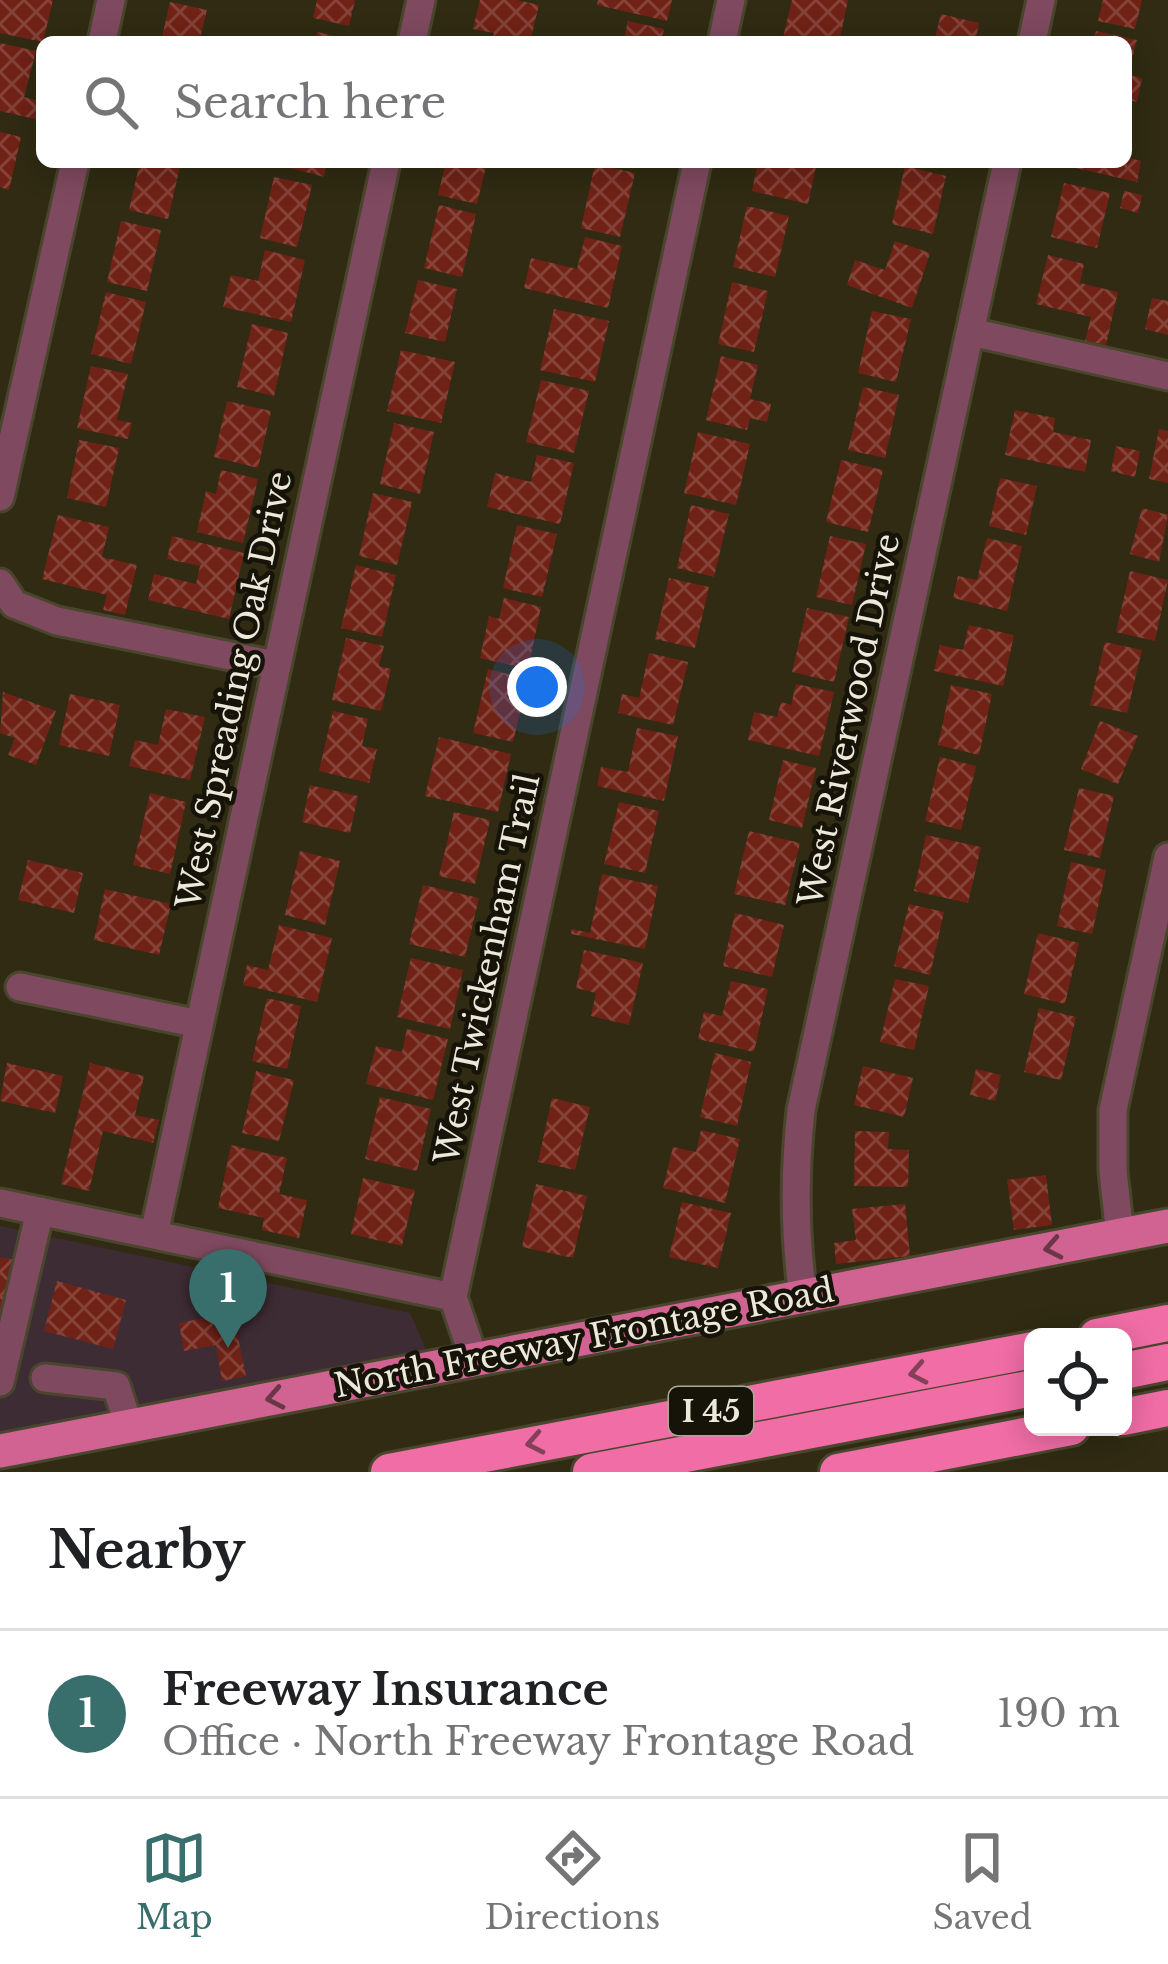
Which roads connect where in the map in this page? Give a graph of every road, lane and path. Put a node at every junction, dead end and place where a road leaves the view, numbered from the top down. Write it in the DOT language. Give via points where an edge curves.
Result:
graph roads {
  1 [pos="112,0"];
  2 [pos="421,0"];
  3 [pos="731,0"];
  4 [pos="1041,0"];
  5 [pos="103,36"];
  6 [pos="413,36"];
  7 [pos="723,36"];
  8 [pos="1033,36"];
  9 [pos="74,168"];
  10 [pos="385,168"];
  11 [pos="696,168"];
  12 [pos="1006,168"];
  13 [pos="971,332"];
  14 [pos="1168,376"];
  15 [pos="0,497"];
  16 [pos="0,584"];
  17 [pos="275,665"];
  18 [pos="1168,857"];
  19 [pos="20,987"];
  20 [pos="199,1024"];
  21 [pos="0,1203"];
  22 [pos="40,1211"];
  23 [pos="1168,1226"];
  24 [pos="154,1234"];
  25 [pos="1120,1235"];
  26 [pos="802,1296"];
  27 [pos="453,1298"];
  28 [pos="1168,1323"];
  29 [pos="1132,1330"];
  30 [pos="1024,1352"];
  31 [pos="474,1359"];
  32 [pos="1168,1363"];
  33 [pos="1132,1369"];
  34 [pos="45,1378"];
  35 [pos="0,1382"];
  36 [pos="1024,1390"];
  37 [pos="1168,1408"];
  38 [pos="1132,1415"];
  39 [pos="128,1426"];
  40 [pos="1024,1436"];
  41 [pos="1,1447"];
  42 [pos="389,1472"];
  43 [pos="591,1472"];
  44 [pos="838,1472"];
  1 -- 5 [label="street"];
  2 -- 6 [label="street"];
  3 -- 7 [label="street"];
  4 -- 8 [label="street"];
  9 -- 15 [label="street"];
  10 -- 17 [label="street, West Spreading Oak Drive"];
  11 -- 27 [label="street, West Twickenham Trail"];
  12 -- 13 [label="street, West Riverwood Drive"];
  13 -- 14 [label="street"];
  13 -- 26 [label="street, West Riverwood Drive" via="801,1110 793,1178"];
  16 -- 17 [label="street" via="14,604 57,621"];
  17 -- 20 [label="street, West Spreading Oak Drive"];
  18 -- 25 [label="street" via="1113,1110"];
  19 -- 20 [label="street"];
  20 -- 24 [label="street, West Spreading Oak Drive"];
  21 -- 22 [label="street"];
  22 -- 24 [label="street"];
  22 -- 35 [label="street"];
  23 -- 25 [label="main road, North Freeway Frontage Road"];
  24 -- 27 [label="street"];
  25 -- 26 [label="main road, North Freeway Frontage Road, one-way"];
  26 -- 31 [label="main road, North Freeway Frontage Road"];
  27 -- 31 [label="street"];
  28 -- 29 [label="highway"];
  30 -- 42 [label="highway, I 45, one-way"];
  31 -- 39 [label="main road, North Freeway Frontage Road, one-way"];
  32 -- 33 [label="highway"];
  34 -- 39 [label="street" via="116,1386"];
  36 -- 43 [label="highway, I 45"];
  37 -- 38 [label="highway"];
  39 -- 41 [label="main road, North Freeway Frontage Road"];
  40 -- 44 [label="highway"];
}
